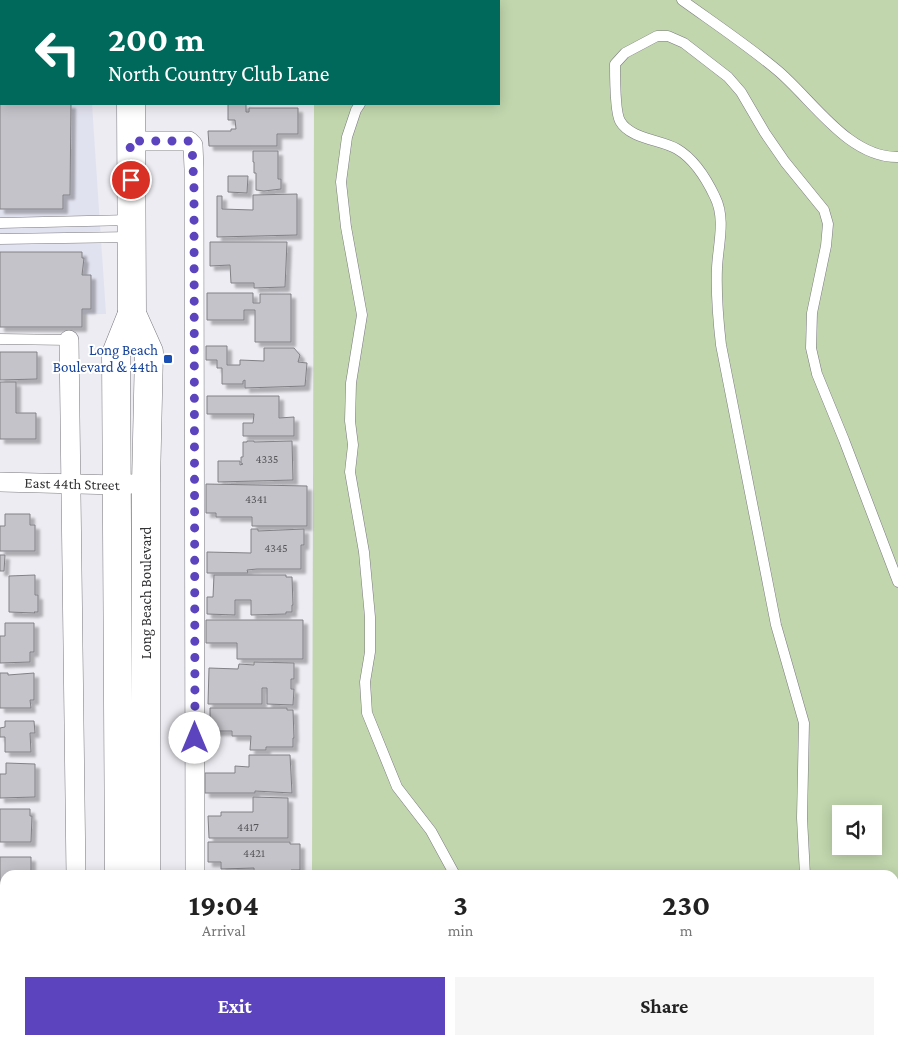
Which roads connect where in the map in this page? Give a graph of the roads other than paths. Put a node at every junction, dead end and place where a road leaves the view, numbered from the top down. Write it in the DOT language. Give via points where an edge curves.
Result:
graph roads {
  1 [pos="682,0"];
  2 [pos="131,105"];
  3 [pos="359,105"];
  4 [pos="130,141"];
  5 [pos="898,157"];
  6 [pos="0,223"];
  7 [pos="132,229"];
  8 [pos="0,239"];
  9 [pos="132,314"];
  10 [pos="0,339"];
  11 [pos="69,340"];
  12 [pos="0,482"];
  13 [pos="146,483"];
  14 [pos="72,484"];
  15 [pos="117,485"];
  16 [pos="898,582"];
  17 [pos="76,870"];
  18 [pos="119,870"];
  19 [pos="146,870"];
  20 [pos="195,870"];
  21 [pos="452,870"];
  22 [pos="806,870"];
  1 -- 5 [label="lane" via="778,71 852,141 871,152"];
  2 -- 4 [label="main road, Long Beach Boulevard"];
  3 -- 21 [label="lane" via="348,137 341,182 362,315 351,383 353,444 350,472 364,552 370,617 370,652 365,682 367,712 396,787 430,831"];
  4 -- 7 [label="main road, Long Beach Boulevard"];
  4 -- 20 [label="street" via="189,141 192,145"];
  6 -- 7 [label="lane"];
  7 -- 8 [label="lane"];
  7 -- 9 [label="main road, Long Beach Boulevard"];
  9 -- 13 [label="main road, Long Beach Boulevard" via="149,352"];
  9 -- 15 [label="main road, Long Beach Boulevard" via="116,354"];
  10 -- 11 [label="lane"];
  11 -- 14 [label="street"];
  12 -- 14 [label="street, East 44th Street"];
  13 -- 15 [label="street, East 44th Street"];
  13 -- 19 [label="main road, Long Beach Boulevard"];
  14 -- 15 [label="street, East 44th Street"];
  14 -- 17 [label="street"];
  15 -- 18 [label="main road, Long Beach Boulevard"];
  16 -- 22 [label="lane" via="817,374 811,348 812,313 826,246 828,224 824,210 785,162 728,77 684,43 668,36 657,36 625,53 615,64 620,121 632,132 677,149 693,162 720,210 717,276 721,344 776,625 804,723 802,818"];
}
